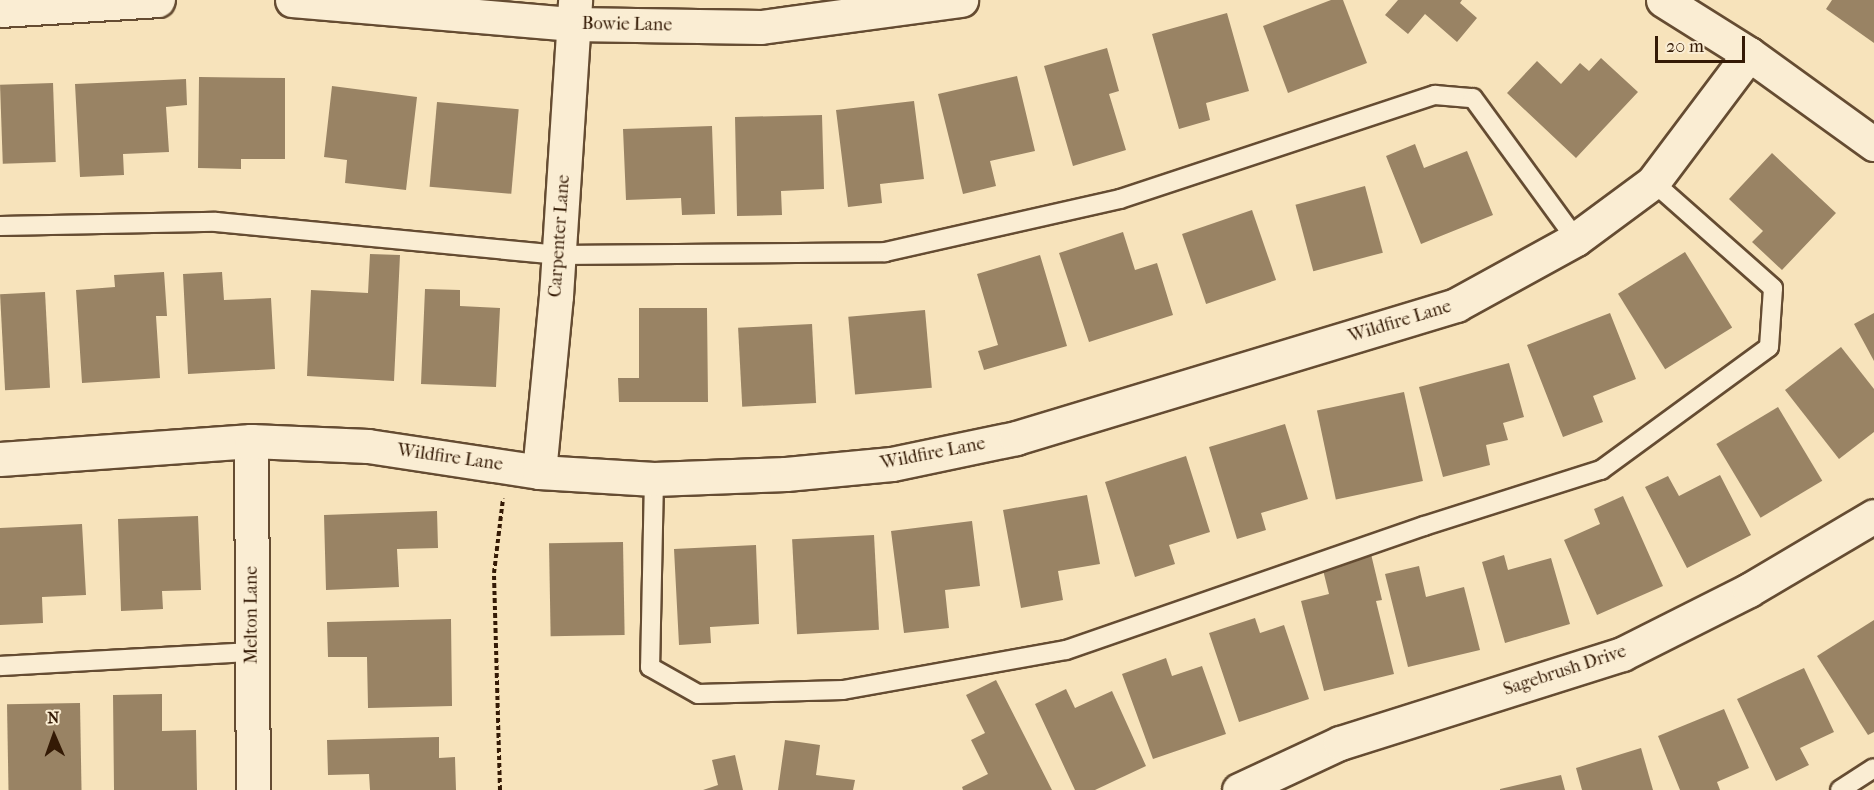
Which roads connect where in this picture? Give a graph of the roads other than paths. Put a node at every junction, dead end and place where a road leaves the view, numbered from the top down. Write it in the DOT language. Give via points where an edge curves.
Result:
graph roads {
  1 [pos="158,0"];
  2 [pos="291,0"];
  3 [pos="961,0"];
  4 [pos="1663,0"];
  5 [pos="0,10"];
  6 [pos="574,12"];
  7 [pos="1749,54"];
  8 [pos="1874,144"];
  9 [pos="1653,182"];
  10 [pos="0,226"];
  11 [pos="1576,239"];
  12 [pos="559,255"];
  13 [pos="251,441"];
  14 [pos="0,459"];
  15 [pos="539,472"];
  16 [pos="654,479"];
  17 [pos="1874,516"];
  18 [pos="253,652"];
  19 [pos="0,666"];
  20 [pos="1874,768"];
  21 [pos="253,790"];
  22 [pos="1239,790"];
  23 [pos="1840,790"];
  1 -- 5 [label="street"];
  2 -- 6 [label="street, Bowie Lane"];
  3 -- 6 [label="street, Bowie Lane" via="761,27"];
  4 -- 7 [label="street"];
  6 -- 12 [label="street, Carpenter Lane"];
  7 -- 8 [label="street"];
  7 -- 9 [label="street, Wildfire Lane"];
  9 -- 11 [label="street, Wildfire Lane"];
  9 -- 16 [label="lane" via="1773,288 1769,347 1601,470 1424,526 1066,650 843,690 698,693 650,668"];
  10 -- 12 [label="lane" via="216,222"];
  11 -- 12 [label="lane" via="1473,98 1435,95 1120,199 885,252"];
  11 -- 16 [label="street, Wildfire Lane" via="1456,305 1016,438 891,464 786,474"];
  12 -- 15 [label="street, Carpenter Lane"];
  13 -- 14 [label="street, Wildfire Lane"];
  13 -- 15 [label="street, Wildfire Lane" via="368,446"];
  13 -- 18 [label="street, Melton Lane"];
  15 -- 16 [label="street, Wildfire Lane"];
  17 -- 22 [label="street, Sagebrush Drive" via="1749,590 1622,654 1340,743"];
  18 -- 19 [label="lane"];
  18 -- 21 [label="street, Melton Lane"];
  20 -- 23 [label="lane"];
}
